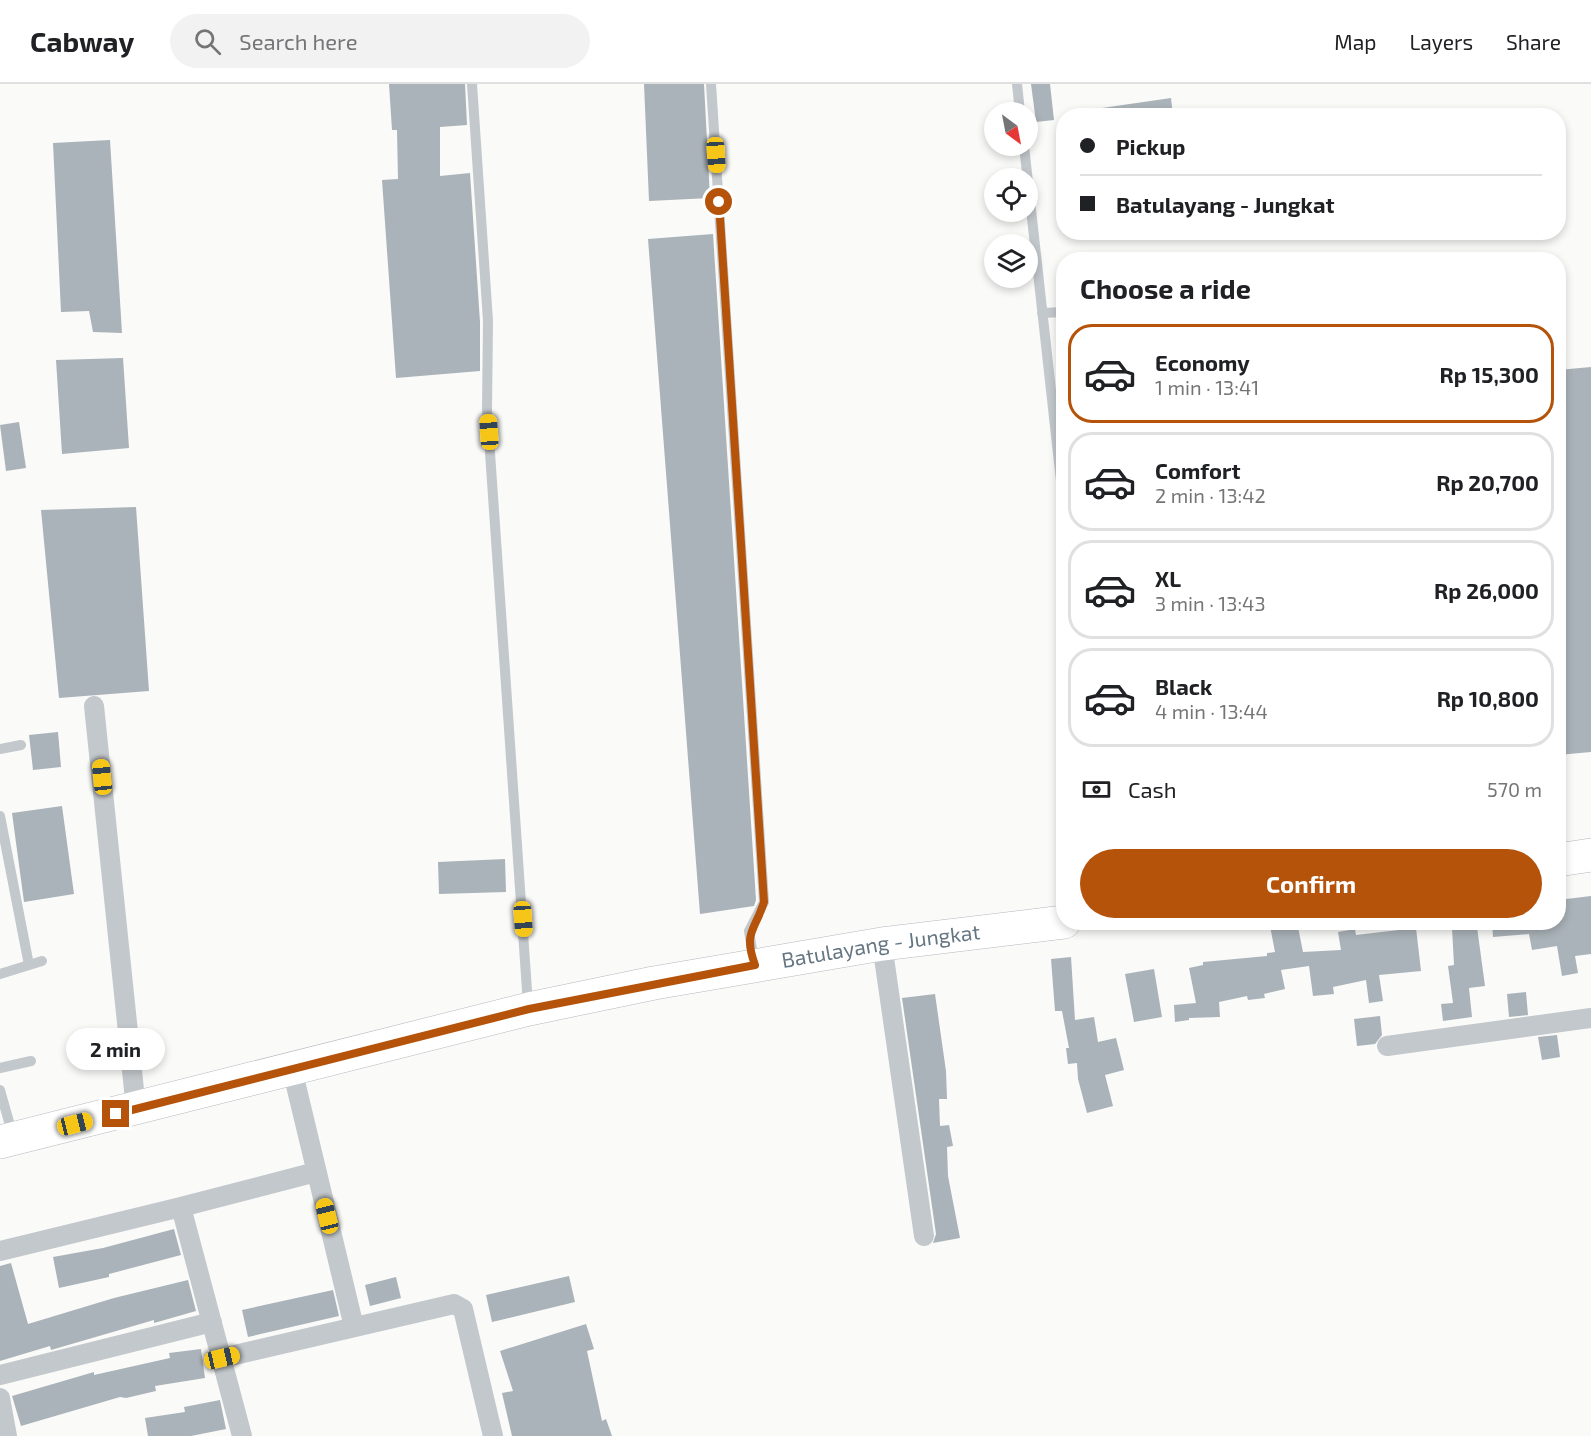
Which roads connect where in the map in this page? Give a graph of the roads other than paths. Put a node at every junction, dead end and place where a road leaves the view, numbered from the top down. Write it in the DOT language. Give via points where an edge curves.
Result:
graph roads {
  1 [pos="472,84"];
  2 [pos="711,84"];
  3 [pos="1017,84"];
  4 [pos="1019,102"];
  5 [pos="1025,156"];
  6 [pos="1056,312"];
  7 [pos="1042,313"];
  8 [pos="1056,437"];
  9 [pos="94,706"];
  10 [pos="21,745"];
  11 [pos="0,749"];
  12 [pos="0,816"];
  13 [pos="1591,855"];
  14 [pos="1566,859"];
  15 [pos="1056,923"];
  16 [pos="882,944"];
  17 [pos="42,961"];
  18 [pos="29,965"];
  19 [pos="755,965"];
  20 [pos="0,974"];
  21 [pos="529,1009"];
  22 [pos="1591,1018"];
  23 [pos="1387,1046"];
  24 [pos="31,1061"];
  25 [pos="0,1068"];
  26 [pos="292,1069"];
  27 [pos="0,1090"];
  28 [pos="136,1109"];
  29 [pos="7,1141"];
  30 [pos="316,1172"];
  31 [pos="181,1206"];
  32 [pos="924,1236"];
  33 [pos="0,1251"];
  34 [pos="212,1322"];
  35 [pos="354,1327"];
  36 [pos="222,1358"];
  37 [pos="0,1375"];
  38 [pos="0,1398"];
  39 [pos="7,1436"];
  40 [pos="242,1436"];
  41 [pos="494,1436"];
  1 -- 21 [label="lane" via="488,321 487,409"];
  2 -- 19 [label="lane" via="764,902 749,932"];
  3 -- 4 [label="lane"];
  5 -- 7 [label="lane"];
  6 -- 7 [label="lane"];
  7 -- 8 [label="lane"];
  9 -- 28 [label="street"];
  10 -- 11 [label="lane"];
  12 -- 18 [label="lane"];
  13 -- 14 [label="highway"];
  15 -- 16 [label="highway, Batulayang - Jungkat"];
  16 -- 19 [label="highway, Batulayang - Jungkat"];
  16 -- 32 [label="street"];
  17 -- 18 [label="lane"];
  18 -- 20 [label="lane"];
  19 -- 21 [label="highway, Batulayang - Jungkat"];
  21 -- 26 [label="highway, Batulayang - Jungkat"];
  22 -- 23 [label="street"];
  24 -- 25 [label="lane"];
  26 -- 28 [label="highway, Batulayang - Jungkat"];
  26 -- 30 [label="street"];
  27 -- 29 [label="lane"];
  28 -- 29 [label="highway, Batulayang - Jungkat"];
  30 -- 31 [label="street"];
  30 -- 35 [label="street"];
  31 -- 33 [label="street"];
  31 -- 34 [label="street"];
  34 -- 36 [label="street"];
  34 -- 37 [label="street"];
  35 -- 36 [label="street"];
  35 -- 41 [label="street" via="459,1305"];
  36 -- 40 [label="street"];
  38 -- 39 [label="street"];
}
